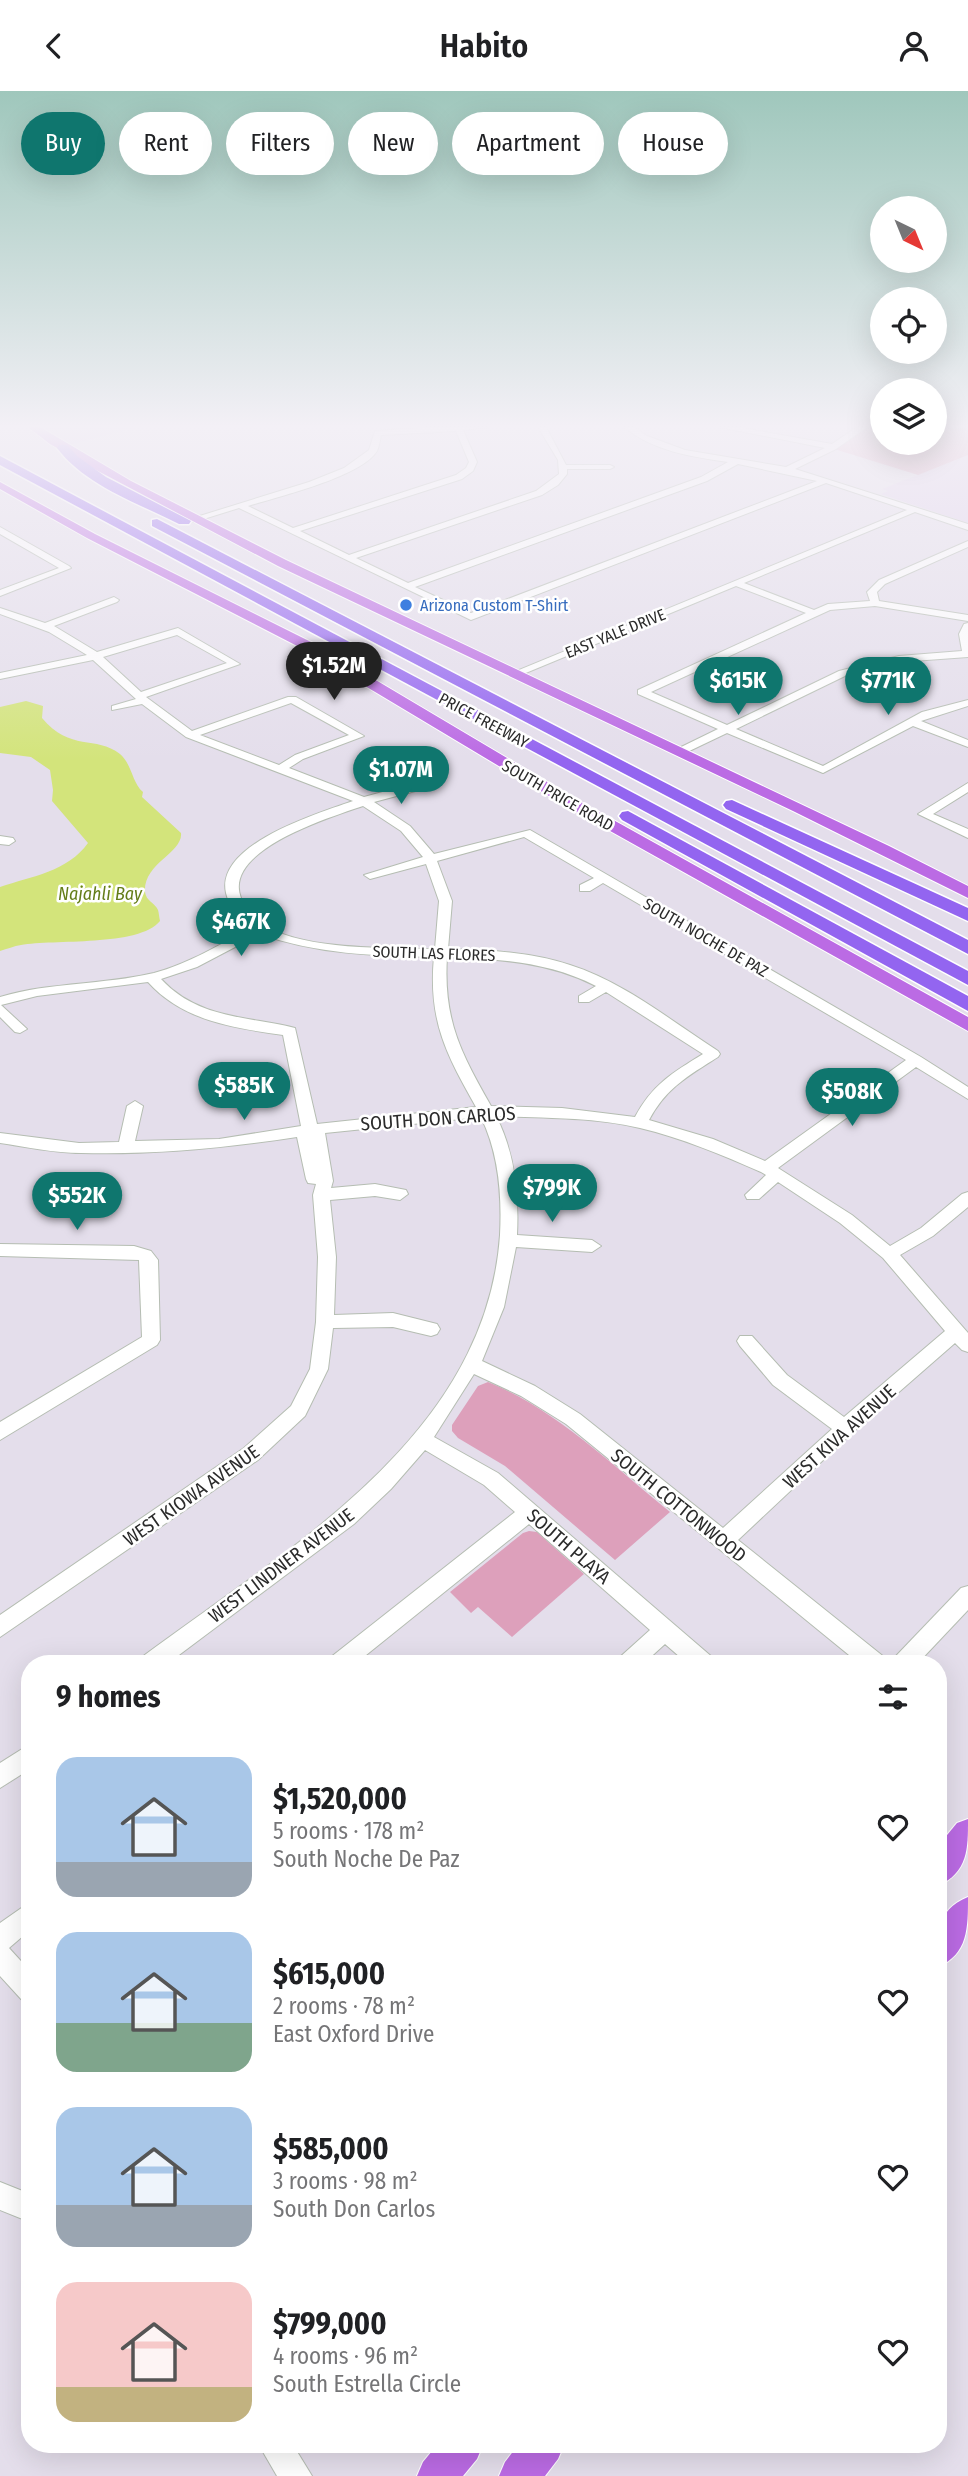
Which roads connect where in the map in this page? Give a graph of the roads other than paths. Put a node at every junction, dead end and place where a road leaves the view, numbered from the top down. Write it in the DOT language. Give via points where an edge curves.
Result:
graph roads {
  1 [pos="15,538"];
  2 [pos="96,538"];
  3 [pos="122,538"];
  4 [pos="146,538"];
  5 [pos="186,538"];
  6 [pos="213,538"];
  7 [pos="233,538"];
  8 [pos="307,538"];
  9 [pos="406,538"];
  10 [pos="540,538"];
  11 [pos="675,538"];
  12 [pos="844,538"];
  13 [pos="21,542"];
  14 [pos="968,544"];
  15 [pos="0,548"];
  16 [pos="348,558"];
  17 [pos="736,583"];
  18 [pos="408,586"];
  19 [pos="0,593"];
  20 [pos="114,600"];
  21 [pos="875,603"];
  22 [pos="320,607"];
  23 [pos="0,611"];
  24 [pos="814,613"];
  25 [pos="294,618"];
  26 [pos="968,618"];
  27 [pos="968,625"];
  28 [pos="45,626"];
  29 [pos="968,654"];
  30 [pos="95,657"];
  31 [pos="512,675"];
  32 [pos="0,676"];
  33 [pos="419,685"];
  34 [pos="140,699"];
  35 [pos="968,703"];
  36 [pos="116,708"];
  37 [pos="913,722"];
  38 [pos="728,730"];
  39 [pos="190,735"];
  40 [pos="573,739"];
  41 [pos="968,744"];
  42 [pos="679,752"];
  43 [pos="280,769"];
  44 [pos="430,784"];
  45 [pos="968,787"];
  46 [pos="365,800"];
  47 [pos="968,834"];
  48 [pos="431,859"];
  49 [pos="370,875"];
  50 [pos="604,878"];
  51 [pos="585,888"];
  52 [pos="968,893"];
  53 [pos="968,915"];
  54 [pos="259,929"];
  55 [pos="968,948"];
  56 [pos="441,952"];
  57 [pos="152,978"];
  58 [pos="968,979"];
  59 [pos="605,987"];
  60 [pos="584,999"];
  61 [pos="0,1001"];
  62 [pos="968,1005"];
  63 [pos="0,1009"];
  64 [pos="968,1025"];
  65 [pos="20,1029"];
  66 [pos="916,1060"];
  67 [pos="968,1094"];
  68 [pos="135,1106"];
  69 [pos="486,1111"];
  70 [pos="640,1123"];
  71 [pos="310,1130"];
  72 [pos="0,1138"];
  73 [pos="125,1148"];
  74 [pos="772,1171"];
  75 [pos="400,1193"];
  76 [pos="321,1195"];
  77 [pos="753,1195"];
  78 [pos="968,1198"];
  79 [pos="510,1241"];
  80 [pos="592,1246"];
  81 [pos="1,1252"];
  82 [pos="888,1254"];
  83 [pos="325,1322"];
  84 [pos="431,1329"];
  85 [pos="962,1338"];
  86 [pos="746,1341"];
  87 [pos="471,1364"];
  88 [pos="845,1429"];
  89 [pos="0,1431"];
  90 [pos="423,1440"];
  91 [pos="530,1511"];
  92 [pos="723,1541"];
  93 [pos="968,1595"];
  94 [pos="0,1627"];
  95 [pos="665,1630"];
  96 [pos="162,1655"];
  97 [pos="350,1655"];
  98 [pos="638,1655"];
  99 [pos="694,1655"];
  100 [pos="865,1655"];
  101 [pos="911,1655"];
  102 [pos="21,1762"];
  103 [pos="0,1777"];
  104 [pos="968,1834"];
  105 [pos="947,1859"];
  106 [pos="968,1913"];
  107 [pos="21,1921"];
  108 [pos="0,1938"];
  109 [pos="947,1940"];
  110 [pos="0,1957"];
  111 [pos="21,1980"];
  112 [pos="0,2196"];
  113 [pos="21,2204"];
  114 [pos="280,2453"];
  115 [pos="457,2453"];
  116 [pos="538,2453"];
  117 [pos="296,2476"];
  118 [pos="438,2476"];
  119 [pos="519,2476"];
  1 -- 13 [label="street"];
  2 -- 64 [label="main road, SOUTH PRICE ROAD" via="310,647 564,799"];
  3 -- 25 [label="highway"];
  4 -- 25 [label="highway, PRICE FREEWAY"];
  5 -- 22 [label="highway, PRICE FREEWAY"];
  6 -- 22 [label="highway" via="290,580"];
  7 -- 31 [label="main road"];
  8 -- 16 [label="street"];
  9 -- 16 [label="street"];
  10 -- 18 [label="street"];
  11 -- 18 [label="street" via="471,617"];
  12 -- 17 [label="street, EAST YALE DRIVE"];
  13 -- 15 [label="street"];
  13 -- 19 [label="street" via="66,568"];
  14 -- 21 [label="street" via="882,582 872,592"];
  16 -- 18 [label="street"];
  17 -- 24 [label="street"];
  17 -- 31 [label="street, EAST YALE DRIVE"];
  20 -- 28 [label="street"];
  21 -- 24 [label="street" via="828,607"];
  21 -- 26 [label="street"];
  22 -- 40 [label="highway, PRICE FREEWAY"];
  23 -- 28 [label="street"];
  24 -- 38 [label="street" via="642,692"];
  25 -- 33 [label="highway, PRICE FREEWAY"];
  27 -- 29 [label="street" via="964,634"];
  28 -- 30 [label="street"];
  29 -- 38 [label="street" via="899,659 843,673"];
  30 -- 32 [label="street"];
  30 -- 34 [label="street"];
  30 -- 34 [label="street" via="178,631 235,664"];
  31 -- 42 [label="main road"];
  33 -- 58 [label="highway, PRICE FREEWAY"];
  33 -- 62 [label="highway" via="447,708 663,837"];
  34 -- 36 [label="street"];
  34 -- 39 [label="street"];
  35 -- 37 [label="street"];
  37 -- 38 [label="street" via="822,770"];
  37 -- 41 [label="street"];
  38 -- 42 [label="street"];
  39 -- 43 [label="street"];
  39 -- 43 [label="street" via="292,699 358,736 299,757"];
  40 -- 53 [label="highway" via="617,752"];
  40 -- 55 [label="highway, PRICE FREEWAY"];
  42 -- 52 [label="main road" via="821,817"];
  43 -- 46 [label="street"];
  44 -- 46 [label="street"];
  45 -- 47 [label="street" via="924,814"];
  46 -- 48 [label="street" via="396,822"];
  46 -- 54 [label="street" via="264,844 239,864 232,889 240,909"];
  48 -- 49 [label="street, SOUTH NOCHE DE PAZ"];
  48 -- 50 [label="street, SOUTH NOCHE DE PAZ" via="526,833"];
  48 -- 56 [label="street, WEST LINDNER AVENUE" via="444,894 446,929"];
  50 -- 51 [label="street"];
  50 -- 66 [label="street, SOUTH NOCHE DE PAZ"];
  54 -- 56 [label="street, SOUTH LAS FLORES" via="286,941 325,949"];
  54 -- 57 [label="street" via="188,966"];
  56 -- 59 [label="street, SOUTH LAS FLORES" via="548,962 580,972"];
  56 -- 69 [label="street, WEST LINDNER AVENUE" via="440,1018"];
  57 -- 61 [label="street" via="49,990"];
  57 -- 71 [label="street, WEST KIOWA AVENUE" via="171,998 204,1014 290,1031"];
  59 -- 60 [label="street"];
  59 -- 70 [label="street, SOUTH LAS FLORES" via="713,1054 662,1089"];
  63 -- 65 [label="street"];
  66 -- 67 [label="street, SOUTH NOCHE DE PAZ"];
  66 -- 74 [label="street"];
  68 -- 73 [label="street"];
  69 -- 70 [label="street, SOUTH DON CARLOS" via="562,1112"];
  69 -- 71 [label="street, SOUTH DON CARLOS"];
  69 -- 79 [label="street, WEST LINDNER AVENUE" via="502,1152"];
  70 -- 74 [label="street, SOUTH DON CARLOS" via="707,1143"];
  71 -- 73 [label="street, SOUTH DON CARLOS" via="219,1144"];
  71 -- 76 [label="street, WEST KIOWA AVENUE" via="315,1182"];
  72 -- 73 [label="street, SOUTH DON CARLOS" via="79,1148"];
  74 -- 77 [label="street"];
  74 -- 82 [label="street, SOUTH DON CARLOS" via="846,1219"];
  75 -- 76 [label="street" via="375,1190"];
  76 -- 83 [label="street, WEST KIOWA AVENUE" via="327,1257"];
  78 -- 82 [label="street" via="927,1232"];
  79 -- 80 [label="street"];
  79 -- 87 [label="street, WEST LINDNER AVENUE" via="503,1288"];
  81 -- 89 [label="street" via="145,1255 149,1260 150,1340"];
  82 -- 85 [label="street, SOUTH DON CARLOS"];
  83 -- 84 [label="street" via="393,1320"];
  83 -- 94 [label="street, WEST KIOWA AVENUE" via="319,1369 298,1411 251,1454"];
  85 -- 88 [label="street, WEST KIVA AVENUE"];
  86 -- 88 [label="street" via="780,1380"];
  87 -- 90 [label="street, WEST LINDNER AVENUE"];
  87 -- 92 [label="street, SOUTH COTTONWOOD" via="573,1419"];
  88 -- 92 [label="street, WEST KIVA AVENUE"];
  90 -- 91 [label="street, SOUTH PLAYA" via="491,1479"];
  90 -- 96 [label="street, WEST LINDNER AVENUE" via="347,1517"];
  91 -- 95 [label="street, SOUTH PLAYA"];
  91 -- 97 [label="street"];
  92 -- 100 [label="street, SOUTH COTTONWOOD"];
  93 -- 101 [label="street"];
  95 -- 98 [label="street"];
  95 -- 99 [label="street, SOUTH PLAYA"];
  102 -- 103 [label="street"];
  104 -- 105 [label="main road"];
  106 -- 109 [label="main road"];
  107 -- 108 [label="street"];
  110 -- 111 [label="street"];
  112 -- 113 [label="street"];
  114 -- 117 [label="street"];
  115 -- 118 [label="main road"];
  116 -- 119 [label="main road"];
}
